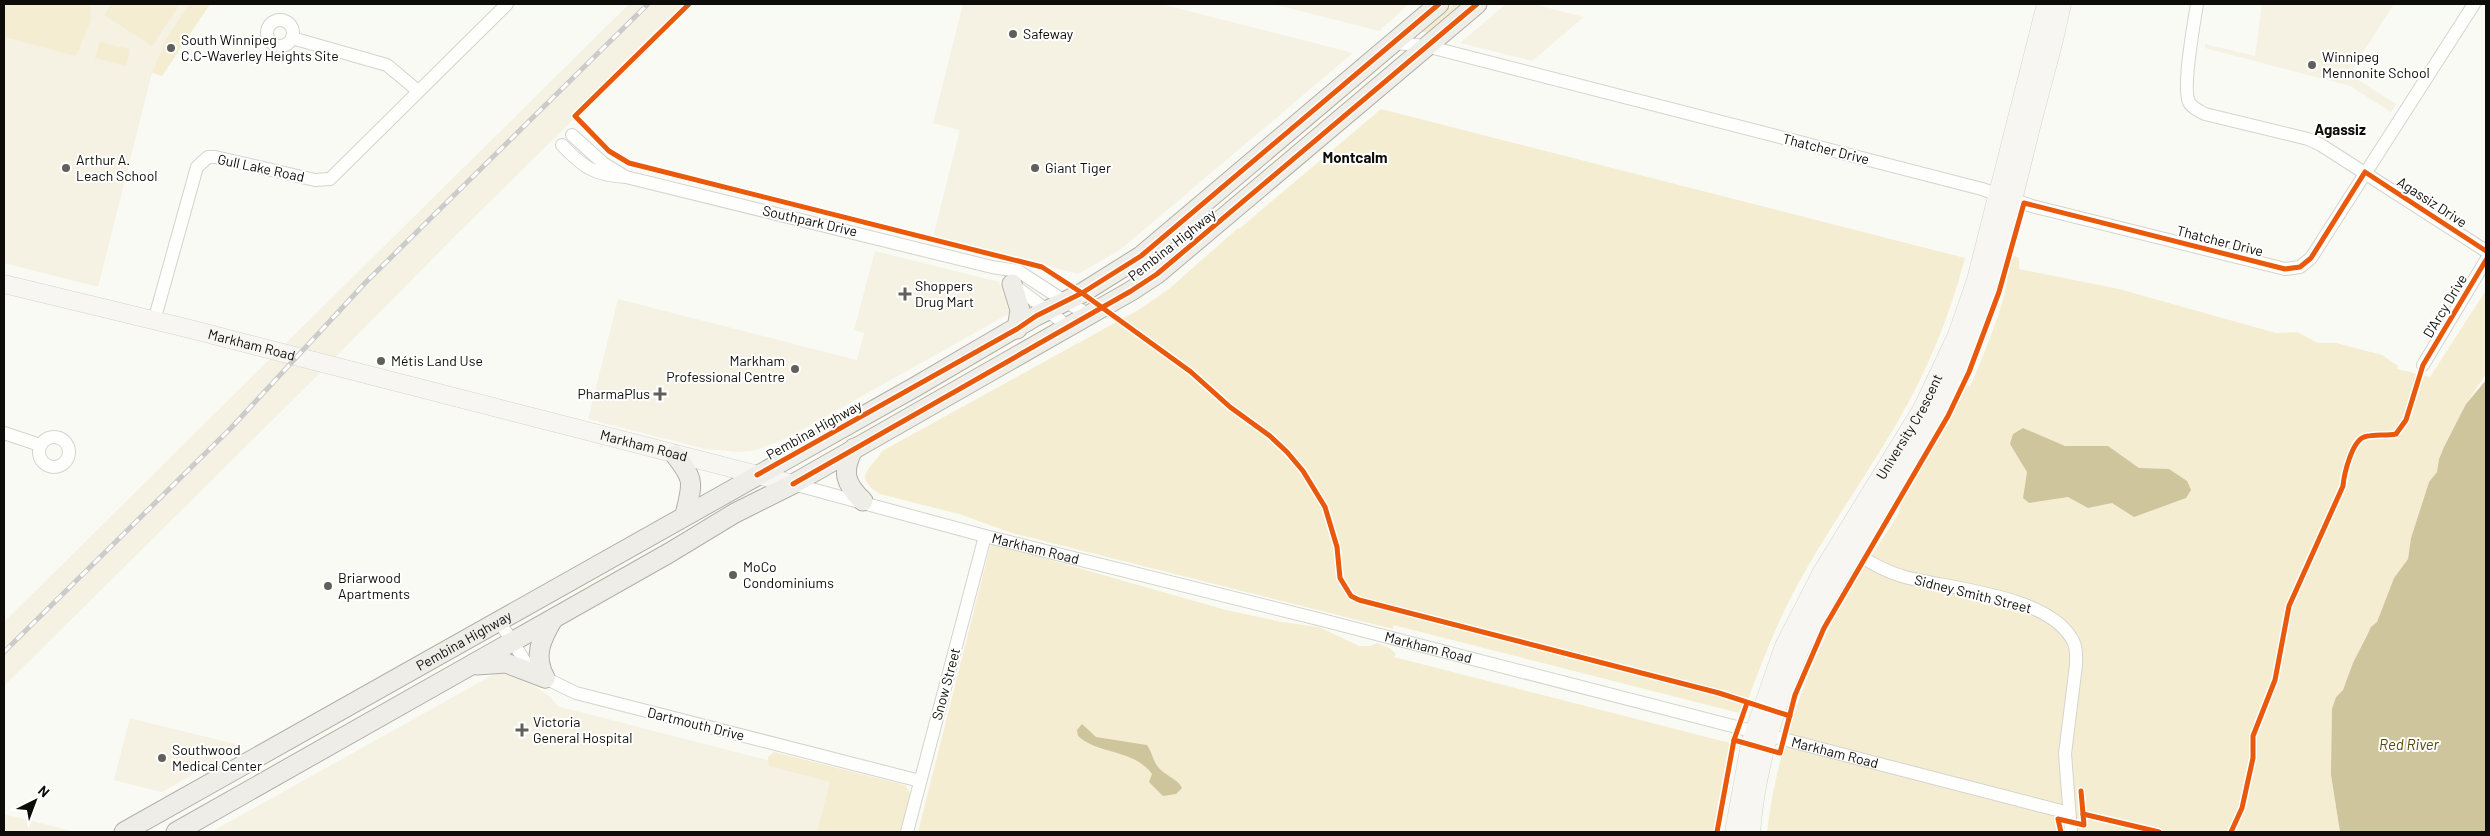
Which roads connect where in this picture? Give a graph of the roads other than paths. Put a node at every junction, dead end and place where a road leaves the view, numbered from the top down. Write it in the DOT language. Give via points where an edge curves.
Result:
graph roads {
  1 [pos="507,4"];
  2 [pos="1439,4"];
  3 [pos="1477,4"];
  4 [pos="2046,4"];
  5 [pos="2062,4"];
  6 [pos="2197,4"];
  7 [pos="2474,4"];
  8 [pos="292,38"];
  9 [pos="1394,43"];
  10 [pos="1426,46"];
  11 [pos="418,92"];
  12 [pos="572,135"];
  13 [pos="562,145"];
  14 [pos="2365,172"];
  15 [pos="626,177"];
  16 [pos="2006,197"];
  17 [pos="2486,251"];
  18 [pos="2486,260"];
  19 [pos="992,267"];
  20 [pos="4,284"];
  21 [pos="1012,284"];
  22 [pos="1066,302"];
  23 [pos="1048,312"];
  24 [pos="1090,315"];
  25 [pos="154,321"];
  26 [pos="1069,327"];
  27 [pos="1017,329"];
  28 [pos="2423,365"];
  29 [pos="4,433"];
  30 [pos="40,445"];
  31 [pos="854,448"];
  32 [pos="675,455"];
  33 [pos="757,475"];
  34 [pos="793,484"];
  35 [pos="863,501"];
  36 [pos="685,515"];
  37 [pos="985,536"];
  38 [pos="1854,552"];
  39 [pos="553,619"];
  40 [pos="499,621"];
  41 [pos="512,642"];
  42 [pos="470,666"];
  43 [pos="545,678"];
  44 [pos="345,708"];
  45 [pos="355,731"];
  46 [pos="1762,733"];
  47 [pos="920,781"];
  48 [pos="2069,813"];
  49 [pos="124,832"];
  50 [pos="176,832"];
  51 [pos="907,832"];
  52 [pos="1734,832"];
  53 [pos="1750,832"];
  54 [pos="2072,832"];
  1 -- 11 [label="street, Gull Lake Road"];
  2 -- 9 [label="main road, Pembina Highway"];
  3 -- 10 [label="main road, Pembina Highway"];
  4 -- 16 [label="main road, University Crescent"];
  5 -- 16 [label="main road, University Crescent"];
  6 -- 14 [label="street, Agassiz Drive" via="2186,87 2190,103 2204,114 2308,139"];
  7 -- 14 [label="street, Thatcher Drive"];
  8 -- 11 [label="street" via="387,65"];
  9 -- 10 [label="street, Thatcher Drive"];
  9 -- 22 [label="main road, Pembina Highway" via="1141,256"];
  10 -- 16 [label="street, Thatcher Drive"];
  10 -- 24 [label="main road, Pembina Highway" via="1157,274"];
  11 -- 25 [label="street, Gull Lake Road" via="330,179 315,180 224,158 208,157 201,161 196,167"];
  12 -- 15 [label="street, Southpark Drive" via="603,163"];
  13 -- 15 [label="street, Southpark Drive" via="585,168 609,176"];
  14 -- 16 [label="street, Thatcher Drive" via="2311,258 2300,267 2285,269"];
  14 -- 17 [label="street, Agassiz Drive"];
  15 -- 19 [label="street, Southpark Drive"];
  16 -- 38 [label="main road, University Crescent" via="1984,306 1961,367 1932,425"];
  16 -- 46 [label="main road, University Crescent" via="1941,371 1908,434 1800,613 1774,671"];
  18 -- 28 [label="street, D'Arcy Drive"];
  19 -- 21 [label="street, Southpark Drive"];
  19 -- 22 [label="street, Southpark Drive" via="1018,271"];
  20 -- 25 [label="main road, Markham Road"];
  21 -- 23 [label="street, Southpark Drive"];
  21 -- 27 [label="main road" via="1020,310"];
  22 -- 23 [label="main road, Pembina Highway"];
  22 -- 24 [label="street, Southpark Drive"];
  23 -- 26 [label="street, Southpark Drive"];
  23 -- 27 [label="main road, Pembina Highway"];
  24 -- 26 [label="main road, Pembina Highway"];
  25 -- 32 [label="main road, Markham Road"];
  26 -- 31 [label="main road, Pembina Highway"];
  27 -- 33 [label="main road, Pembina Highway"];
  29 -- 30 [label="street"];
  31 -- 34 [label="main road, Pembina Highway"];
  31 -- 35 [label="main road" via="848,459 847,479 850,489"];
  32 -- 33 [label="main road, Markham Road"];
  32 -- 36 [label="main road" via="688,472 691,484"];
  33 -- 34 [label="main road, Markham Road"];
  33 -- 36 [label="main road, Pembina Highway"];
  34 -- 35 [label="street, Markham Road"];
  34 -- 39 [label="main road, Pembina Highway" via="735,513"];
  35 -- 37 [label="street, Markham Road"];
  36 -- 40 [label="main road, Pembina Highway"];
  37 -- 46 [label="street, Markham Road"];
  37 -- 47 [label="street, Snow Street"];
  38 -- 46 [label="main road, University Crescent" via="1827,595"];
  38 -- 48 [label="street, Sidney Smith Street" via="1876,566 1904,577 2033,607 2070,637 2076,656 2066,754"];
  39 -- 41 [label="main road, Pembina Highway"];
  39 -- 43 [label="main road" via="538,650 539,667"];
  40 -- 41 [label="street, Dartmouth Drive"];
  40 -- 44 [label="main road, Pembina Highway"];
  41 -- 42 [label="main road, Pembina Highway"];
  41 -- 43 [label="street, Dartmouth Drive" via="526,663"];
  42 -- 43 [label="main road" via="506,663"];
  42 -- 45 [label="main road, Pembina Highway"];
  43 -- 47 [label="street, Dartmouth Drive" via="576,693"];
  44 -- 45 [label="main road"];
  44 -- 49 [label="main road, Pembina Highway"];
  45 -- 50 [label="main road, Pembina Highway"];
  46 -- 48 [label="street, Markham Road"];
  46 -- 52 [label="main road, University Crescent"];
  46 -- 53 [label="main road, University Crescent"];
  47 -- 51 [label="street, Snow Street"];
  48 -- 54 [label="street, Sidney Smith Street"];
}
